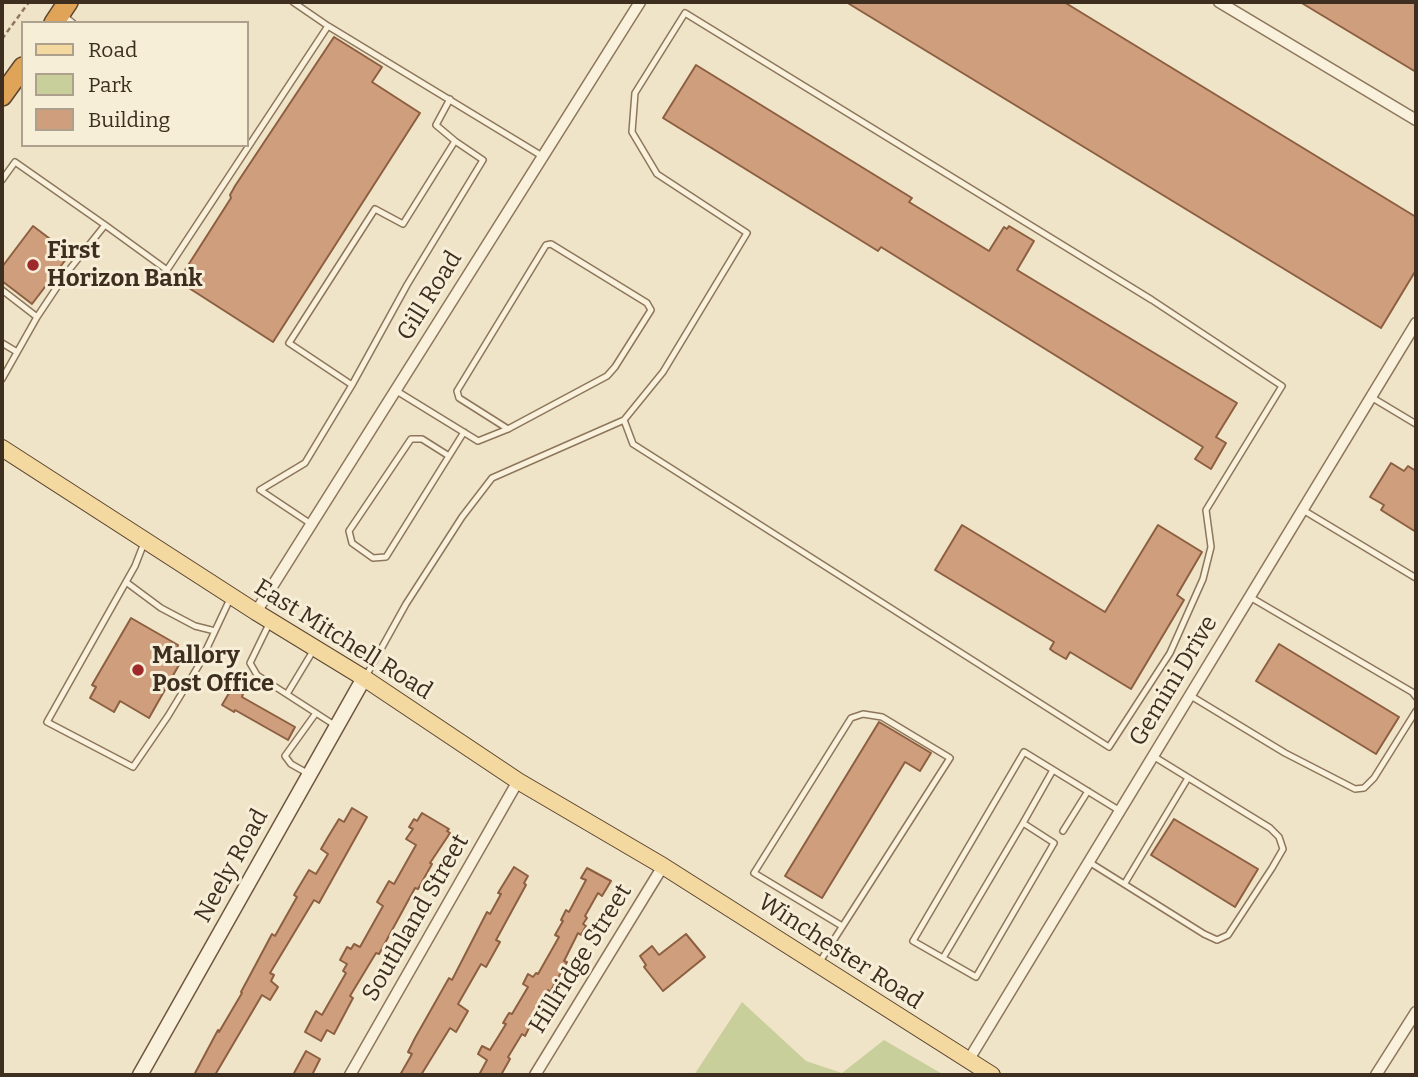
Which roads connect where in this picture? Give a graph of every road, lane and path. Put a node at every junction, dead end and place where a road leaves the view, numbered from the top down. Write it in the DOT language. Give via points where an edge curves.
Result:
graph roads {
  1 [pos="29,2"];
  2 [pos="293,2"];
  3 [pos="639,2"];
  4 [pos="1219,2"];
  5 [pos="328,26"];
  6 [pos="2,39"];
  7 [pos="21,70"];
  8 [pos="2,96"];
  9 [pos="450,99"];
  10 [pos="1416,120"];
  11 [pos="455,141"];
  12 [pos="542,156"];
  13 [pos="2,180"];
  14 [pos="105,225"];
  15 [pos="2,290"];
  16 [pos="37,317"];
  17 [pos="1416,323"];
  18 [pos="2,343"];
  19 [pos="17,352"];
  20 [pos="2,379"];
  21 [pos="352,385"];
  22 [pos="395,390"];
  23 [pos="1371,397"];
  24 [pos="624,421"];
  25 [pos="1416,424"];
  26 [pos="508,429"];
  27 [pos="464,432"];
  28 [pos="2,448"];
  29 [pos="449,456"];
  30 [pos="1303,510"];
  31 [pos="311,524"];
  32 [pos="145,540"];
  33 [pos="1416,578"];
  34 [pos="125,582"];
  35 [pos="231,596"];
  36 [pos="1250,597"];
  37 [pos="263,617"];
  38 [pos="215,631"];
  39 [pos="314,648"];
  40 [pos="364,678"];
  41 [pos="287,694"];
  42 [pos="1190,695"];
  43 [pos="1416,697"];
  44 [pos="1416,711"];
  45 [pos="316,713"];
  46 [pos="337,727"];
  47 [pos="1153,756"];
  48 [pos="1053,770"];
  49 [pos="310,775"];
  50 [pos="1188,778"];
  51 [pos="518,781"];
  52 [pos="1088,792"];
  53 [pos="1120,811"];
  54 [pos="1023,823"];
  55 [pos="1063,831"];
  56 [pos="1089,862"];
  57 [pos="663,866"];
  58 [pos="1125,883"];
  59 [pos="842,926"];
  60 [pos="943,958"];
  61 [pos="817,964"];
  62 [pos="1416,1012"];
  63 [pos="968,1061"];
  64 [pos="140,1075"];
  65 [pos="350,1075"];
  66 [pos="534,1075"];
  67 [pos="992,1075"];
  68 [pos="1376,1075"];
  1 -- 6 [label="path"];
  2 -- 5 [label="lane"];
  3 -- 12 [label="street, Gill Road"];
  4 -- 10 [label="street"];
  5 -- 9 [label="lane"];
  5 -- 14 [label="lane" via="167,270"];
  7 -- 8 [label="highway"];
  9 -- 11 [label="lane" via="436,125"];
  9 -- 12 [label="lane"];
  11 -- 21 [label="lane" via="482,160"];
  11 -- 21 [label="lane" via="403,224 375,209 289,343"];
  12 -- 22 [label="street, Gill Road"];
  13 -- 14 [label="lane" via="15,162"];
  14 -- 16 [label="lane"];
  15 -- 16 [label="lane"];
  16 -- 19 [label="lane"];
  17 -- 23 [label="street, Gemini Drive"];
  18 -- 19 [label="lane"];
  19 -- 20 [label="lane"];
  21 -- 31 [label="lane" via="305,463 260,490"];
  22 -- 27 [label="lane"];
  22 -- 31 [label="street, Gill Road"];
  23 -- 25 [label="lane"];
  23 -- 30 [label="street, Gemini Drive"];
  24 -- 24 [label="lane" via="663,372 747,233 657,174 632,132 635,93 685,13 1141,293 1282,386 1206,510 1210,547 1203,579 1170,653 1110,747 633,444"];
  24 -- 40 [label="lane" via="492,478 406,604"];
  26 -- 26 [label="lane" via="607,376 651,310 647,303 551,244 546,245 457,391 459,398"];
  26 -- 27 [label="lane" via="478,441"];
  27 -- 29 [label="lane"];
  28 -- 32 [label="main road, East Mitchell Road"];
  29 -- 29 [label="lane" via="386,557 373,558 352,543 349,531 411,439 422,439"];
  30 -- 33 [label="lane"];
  30 -- 36 [label="street, Gemini Drive"];
  31 -- 37 [label="street, Gill Road"];
  32 -- 34 [label="lane"];
  32 -- 35 [label="main road, East Mitchell Road"];
  34 -- 38 [label="lane" via="161,608"];
  34 -- 38 [label="lane" via="47,722 132,767 169,716"];
  35 -- 37 [label="main road, East Mitchell Road"];
  35 -- 38 [label="lane"];
  36 -- 42 [label="street, Gemini Drive"];
  36 -- 43 [label="lane"];
  37 -- 39 [label="main road, East Mitchell Road"];
  37 -- 41 [label="lane" via="250,663 257,675"];
  39 -- 40 [label="main road, East Mitchell Road"];
  39 -- 41 [label="lane"];
  40 -- 46 [label="street, Neely Road"];
  40 -- 51 [label="main road, East Mitchell Road"];
  41 -- 45 [label="lane"];
  42 -- 44 [label="lane" via="1355,789 1364,788 1374,778"];
  42 -- 47 [label="street, Gemini Drive"];
  45 -- 46 [label="lane"];
  45 -- 49 [label="lane" via="285,756"];
  46 -- 49 [label="street, Neely Road"];
  47 -- 50 [label="lane"];
  47 -- 53 [label="street, Gemini Drive"];
  48 -- 52 [label="lane"];
  48 -- 54 [label="lane"];
  48 -- 60 [label="lane" via="1024,752 913,941"];
  49 -- 64 [label="street, Neely Road"];
  50 -- 58 [label="lane"];
  50 -- 58 [label="lane" via="1270,828 1283,849 1228,935 1217,940"];
  51 -- 57 [label="main road, East Mitchell Road"];
  51 -- 65 [label="street, Southland Street"];
  52 -- 53 [label="lane"];
  52 -- 55 [label="lane"];
  53 -- 56 [label="street, Gemini Drive"];
  54 -- 60 [label="lane"];
  54 -- 60 [label="lane" via="1054,843 976,977"];
  56 -- 58 [label="lane"];
  56 -- 63 [label="street, Gemini Drive"];
  57 -- 61 [label="main road, Winchester Road"];
  57 -- 66 [label="street, Hillridge Street"];
  59 -- 59 [label="lane" via="754,873 851,718 882,716 950,758"];
  59 -- 61 [label="lane"];
  61 -- 63 [label="main road, Winchester Road"];
  62 -- 68 [label="street"];
  63 -- 67 [label="main road, Winchester Road"];
}
